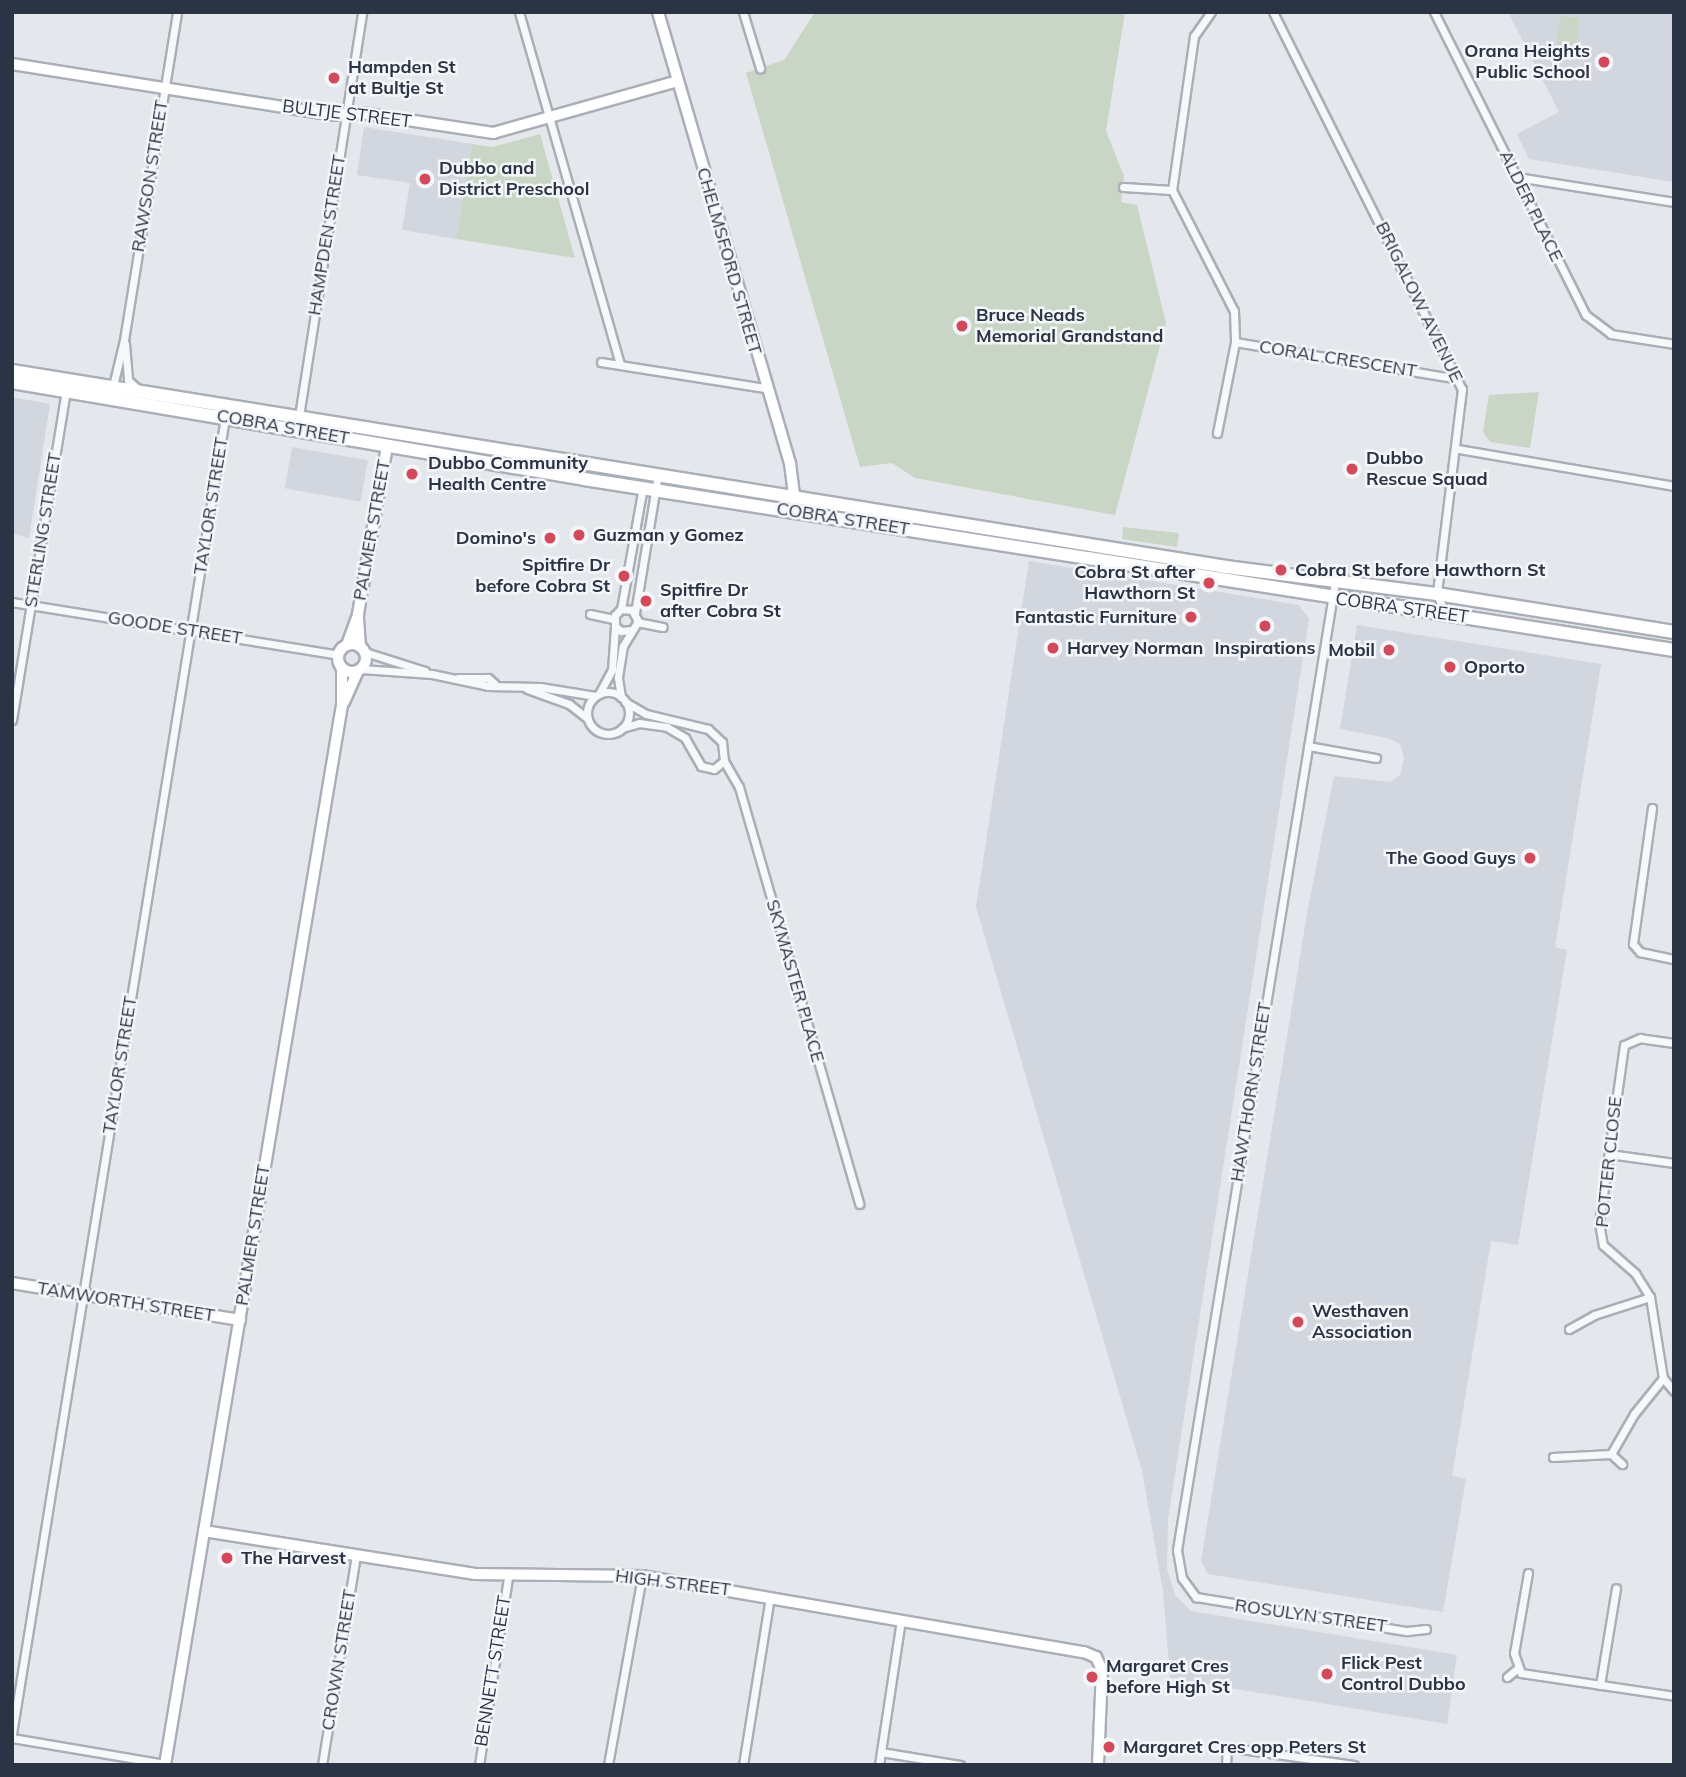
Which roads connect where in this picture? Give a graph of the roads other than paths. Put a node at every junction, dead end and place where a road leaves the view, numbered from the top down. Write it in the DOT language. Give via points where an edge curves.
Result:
graph roads {
  1 [pos="177,12"];
  2 [pos="362,12"];
  3 [pos="519,12"];
  4 [pos="658,12"];
  5 [pos="743,12"];
  6 [pos="1211,12"];
  7 [pos="1273,12"];
  8 [pos="1434,12"];
  9 [pos="12,64"];
  10 [pos="760,68"];
  11 [pos="678,81"];
  12 [pos="165,88"];
  13 [pos="346,114"];
  14 [pos="549,117"];
  15 [pos="1517,177"];
  16 [pos="1123,187"];
  17 [pos="1172,190"];
  18 [pos="1674,202"];
  19 [pos="124,340"];
  20 [pos="1234,342"];
  21 [pos="1674,344"];
  22 [pos="601,362"];
  23 [pos="620,365"];
  24 [pos="12,371"];
  25 [pos="1458,379"];
  26 [pos="12,382"];
  27 [pos="67,386"];
  28 [pos="111,387"];
  29 [pos="766,388"];
  30 [pos="146,398"];
  31 [pos="211,404"];
  32 [pos="299,416"];
  33 [pos="225,417"];
  34 [pos="278,425"];
  35 [pos="355,426"];
  36 [pos="1217,433"];
  37 [pos="363,440"];
  38 [pos="387,446"];
  39 [pos="1458,449"];
  40 [pos="652,473"];
  41 [pos="1674,486"];
  42 [pos="649,490"];
  43 [pos="795,494"];
  44 [pos="794,510"];
  45 [pos="1335,582"];
  46 [pos="1437,593"];
  47 [pos="1333,598"];
  48 [pos="12,602"];
  49 [pos="31,605"];
  50 [pos="621,609"];
  51 [pos="635,613"];
  52 [pos="1445,613"];
  53 [pos="358,614"];
  54 [pos="590,614"];
  55 [pos="614,622"];
  56 [pos="637,622"];
  57 [pos="663,627"];
  58 [pos="191,630"];
  59 [pos="632,630"];
  60 [pos="1674,632"];
  61 [pos="347,645"];
  62 [pos="363,649"];
  63 [pos="1674,650"];
  64 [pos="338,655"];
  65 [pos="342,668"];
  66 [pos="360,670"];
  67 [pos="432,674"];
  68 [pos="523,688"];
  69 [pos="597,695"];
  70 [pos="623,700"];
  71 [pos="342,705"];
  72 [pos="588,719"];
  73 [pos="12,720"];
  74 [pos="622,728"];
  75 [pos="1308,747"];
  76 [pos="1376,758"];
  77 [pos="724,761"];
  78 [pos="1653,808"];
  79 [pos="1674,959"];
  80 [pos="1674,1043"];
  81 [pos="1609,1154"];
  82 [pos="1674,1163"];
  83 [pos="859,1204"];
  84 [pos="12,1283"];
  85 [pos="83,1294"];
  86 [pos="1650,1297"];
  87 [pos="240,1320"];
  88 [pos="1569,1329"];
  89 [pos="1663,1378"];
  90 [pos="1674,1391"];
  91 [pos="1611,1454"];
  92 [pos="1553,1457"];
  93 [pos="1622,1464"];
  94 [pos="204,1531"];
  95 [pos="356,1555"];
  96 [pos="1528,1573"];
  97 [pos="642,1576"];
  98 [pos="508,1577"];
  99 [pos="1616,1588"];
  100 [pos="770,1597"];
  101 [pos="1196,1597"];
  102 [pos="901,1620"];
  103 [pos="1426,1629"];
  104 [pos="1517,1669"];
  105 [pos="1507,1676"];
  106 [pos="1600,1685"];
  107 [pos="1674,1696"];
  108 [pos="12,1736"];
  109 [pos="881,1752"];
  110 [pos="165,1764"];
  111 [pos="322,1765"];
  112 [pos="479,1765"];
  113 [pos="608,1765"];
  114 [pos="743,1765"];
  115 [pos="879,1765"];
  116 [pos="960,1765"];
  117 [pos="1098,1765"];
  118 [pos="1226,1765"];
  119 [pos="1354,1765"];
  1 -- 12 [label="street, RAWSON STREET"];
  2 -- 13 [label="street, HAMPDEN STREET"];
  3 -- 14 [label="street"];
  4 -- 11 [label="street, CHELMSFORD STREET"];
  5 -- 10 [label="street"];
  6 -- 17 [label="street" via="1194,36"];
  7 -- 25 [label="street, BRIGALOW AVENUE"];
  8 -- 15 [label="street, ALDER PLACE"];
  9 -- 12 [label="street, BULTJE STREET"];
  11 -- 14 [label="street, BULTJE STREET"];
  11 -- 29 [label="street, CHELMSFORD STREET"];
  12 -- 13 [label="street, BULTJE STREET"];
  12 -- 19 [label="street, RAWSON STREET"];
  13 -- 14 [label="street, BULTJE STREET" via="493,133"];
  13 -- 32 [label="street, HAMPDEN STREET"];
  14 -- 23 [label="street"];
  15 -- 18 [label="street"];
  15 -- 21 [label="street, ALDER PLACE" via="1593,324 1611,334"];
  16 -- 17 [label="street"];
  17 -- 20 [label="street, CORAL CRESCENT" via="1234,312"];
  19 -- 28 [label="street, RAWSON STREET"];
  19 -- 30 [label="street, RAWSON STREET" via="128,380"];
  20 -- 25 [label="street, CORAL CRESCENT"];
  20 -- 36 [label="street"];
  22 -- 23 [label="street"];
  23 -- 29 [label="street"];
  24 -- 27 [label="highway, COBRA STREET"];
  25 -- 39 [label="street, BRIGALOW AVENUE" via="1463,406"];
  26 -- 27 [label="highway, COBRA STREET"];
  27 -- 28 [label="highway, COBRA STREET"];
  27 -- 30 [label="highway, COBRA STREET"];
  27 -- 49 [label="street, STERLING STREET"];
  28 -- 30 [label="highway, COBRA STREET"];
  29 -- 43 [label="street, CHELMSFORD STREET"];
  30 -- 31 [label="highway, COBRA STREET"];
  30 -- 33 [label="highway, COBRA STREET"];
  31 -- 32 [label="highway, COBRA STREET"];
  31 -- 33 [label="street, TAYLOR STREET"];
  32 -- 34 [label="highway"];
  32 -- 35 [label="highway, COBRA STREET"];
  32 -- 37 [label="highway" via="306,425"];
  33 -- 34 [label="highway, COBRA STREET"];
  33 -- 58 [label="street, TAYLOR STREET"];
  34 -- 37 [label="highway, COBRA STREET"];
  35 -- 38 [label="highway" via="378,433"];
  35 -- 40 [label="highway, COBRA STREET"];
  37 -- 38 [label="highway, COBRA STREET"];
  38 -- 42 [label="highway, COBRA STREET"];
  38 -- 53 [label="street, PALMER STREET"];
  39 -- 41 [label="street"];
  39 -- 46 [label="street, BRIGALOW AVENUE"];
  40 -- 42 [label="street"];
  40 -- 42 [label="street"];
  40 -- 43 [label="highway, COBRA STREET"];
  42 -- 44 [label="highway, COBRA STREET"];
  42 -- 50 [label="street"];
  42 -- 51 [label="street"];
  43 -- 44 [label="street, CHELMSFORD STREET"];
  43 -- 45 [label="highway, COBRA STREET"];
  44 -- 47 [label="highway, COBRA STREET"];
  45 -- 46 [label="highway, COBRA STREET"];
  45 -- 47 [label="street, HAWTHORN STREET"];
  46 -- 52 [label="street"];
  46 -- 60 [label="highway, COBRA STREET"];
  47 -- 52 [label="highway, COBRA STREET"];
  47 -- 75 [label="street, HAWTHORN STREET"];
  48 -- 49 [label="street, GOODE STREET"];
  49 -- 58 [label="street, GOODE STREET"];
  49 -- 73 [label="street, STERLING STREET"];
  50 -- 51 [label="street"];
  50 -- 55 [label="street"];
  51 -- 56 [label="street"];
  52 -- 63 [label="highway, COBRA STREET"];
  53 -- 61 [label="street, PALMER STREET"];
  53 -- 62 [label="street, PALMER STREET"];
  54 -- 55 [label="street"];
  55 -- 59 [label="street" via="625,632"];
  55 -- 69 [label="street" via="612,670"];
  56 -- 57 [label="street"];
  56 -- 59 [label="street"];
  58 -- 64 [label="street, GOODE STREET"];
  58 -- 85 [label="street, TAYLOR STREET"];
  59 -- 70 [label="street" via="619,671"];
  61 -- 62 [label="street"];
  61 -- 64 [label="street"];
  62 -- 66 [label="street, PALMER STREET"];
  62 -- 67 [label="street"];
  64 -- 65 [label="street, PALMER STREET"];
  65 -- 66 [label="street"];
  65 -- 71 [label="street, PALMER STREET"];
  66 -- 67 [label="street"];
  66 -- 71 [label="street, PALMER STREET"];
  67 -- 68 [label="street"];
  68 -- 69 [label="street"];
  68 -- 72 [label="street" via="569,704"];
  69 -- 70 [label="street"];
  69 -- 72 [label="street" via="588,706"];
  70 -- 74 [label="street" via="628,716"];
  70 -- 77 [label="street, SKYMASTER PLACE" via="641,713 708,729 722,742"];
  71 -- 87 [label="street, PALMER STREET"];
  72 -- 74 [label="street" via="606,734"];
  74 -- 77 [label="street" via="639,723 667,727 685,738 701,766 714,769"];
  75 -- 76 [label="street"];
  75 -- 101 [label="street, HAWTHORN STREET" via="1178,1536 1182,1578"];
  77 -- 83 [label="street, SKYMASTER PLACE" via="739,787"];
  78 -- 79 [label="street" via="1633,944 1640,952"];
  80 -- 81 [label="street, POTTER CLOSE" via="1640,1038 1624,1045"];
  81 -- 82 [label="street"];
  81 -- 86 [label="street, POTTER CLOSE" via="1600,1235 1610,1254 1636,1273"];
  84 -- 85 [label="street, TAMWORTH STREET"];
  85 -- 87 [label="street, TAMWORTH STREET"];
  85 -- 108 [label="street, TAYLOR STREET"];
  86 -- 88 [label="street" via="1594,1315"];
  86 -- 89 [label="street, POTTER CLOSE"];
  87 -- 94 [label="street, PALMER STREET"];
  89 -- 90 [label="street"];
  89 -- 91 [label="street" via="1634,1413"];
  91 -- 92 [label="street"];
  91 -- 93 [label="street"];
  94 -- 95 [label="street, HIGH STREET"];
  94 -- 110 [label="street, PALMER STREET"];
  95 -- 98 [label="street, HIGH STREET"];
  95 -- 111 [label="street, CROWN STREET"];
  96 -- 104 [label="street" via="1514,1653"];
  97 -- 98 [label="street, HIGH STREET"];
  97 -- 100 [label="street, HIGH STREET"];
  97 -- 113 [label="street"];
  98 -- 112 [label="street, BENNETT STREET"];
  99 -- 106 [label="street"];
  100 -- 102 [label="street, HIGH STREET"];
  100 -- 114 [label="street"];
  101 -- 103 [label="street, ROSULYN STREET" via="1408,1631"];
  102 -- 109 [label="street"];
  102 -- 117 [label="street, HIGH STREET" via="1096,1657 1102,1680"];
  104 -- 105 [label="street"];
  104 -- 106 [label="street" via="1533,1678"];
  106 -- 107 [label="street"];
  108 -- 110 [label="street"];
  109 -- 115 [label="street"];
  109 -- 116 [label="street"];
  118 -- 119 [label="street" via="1227,1747"];
}
